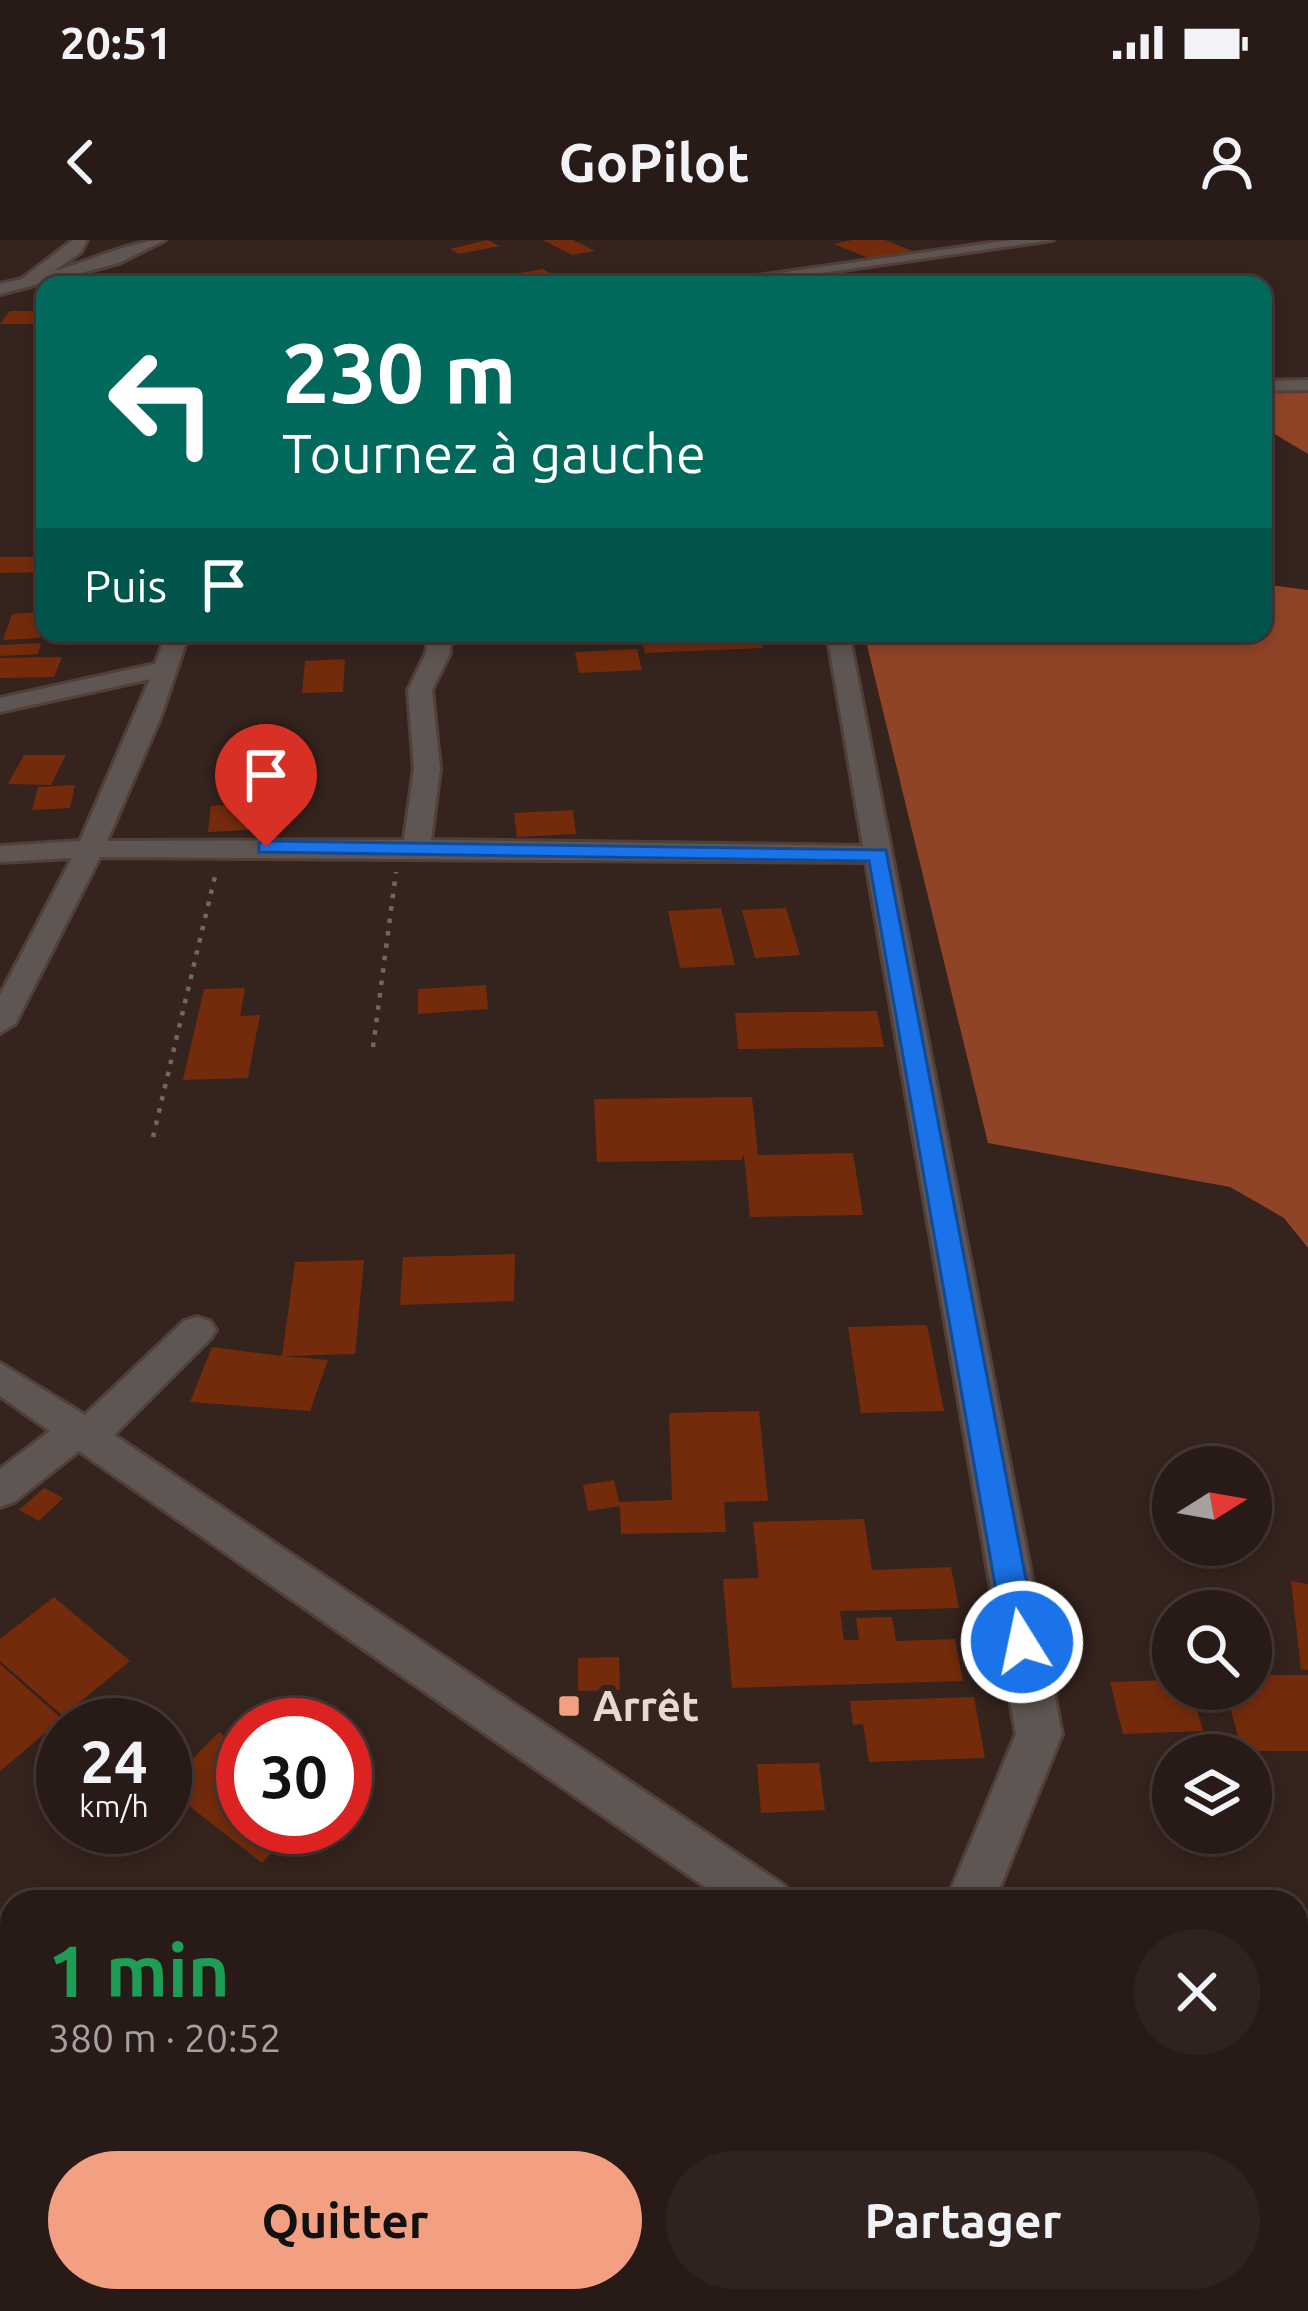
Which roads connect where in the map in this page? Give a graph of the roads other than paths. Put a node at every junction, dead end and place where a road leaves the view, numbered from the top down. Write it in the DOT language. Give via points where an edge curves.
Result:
graph roads {
  1 [pos="80,240"];
  2 [pos="158,240"];
  3 [pos="1046,240"];
  4 [pos="841,252"];
  5 [pos="860,264"];
  6 [pos="45,276"];
  7 [pos="62,276"];
  8 [pos="770,276"];
  9 [pos="36,284"];
  10 [pos="0,290"];
  11 [pos="1308,385"];
  12 [pos="1272,386"];
  13 [pos="174,642"];
  14 [pos="439,642"];
  15 [pos="840,642"];
  16 [pos="164,669"];
  17 [pos="0,705"];
  18 [pos="408,848"];
  19 [pos="90,849"];
  20 [pos="0,854"];
  21 [pos="878,854"];
  22 [pos="0,1024"];
  23 [pos="196,1330"];
  24 [pos="0,1377"];
  25 [pos="77,1430"];
  26 [pos="0,1492"];
  27 [pos="750,1890"];
  28 [pos="975,1890"];
  1 -- 6 [label="street"];
  2 -- 7 [label="street"];
  3 -- 5 [label="street"];
  4 -- 5 [label="street"];
  5 -- 8 [label="street"];
  9 -- 10 [label="street"];
  11 -- 12 [label="street"];
  13 -- 16 [label="street"];
  14 -- 18 [label="street" via="420,690 428,770"];
  15 -- 21 [label="street"];
  16 -- 17 [label="street"];
  16 -- 19 [label="street"];
  18 -- 19 [label="street"];
  18 -- 21 [label="street"];
  19 -- 20 [label="street"];
  19 -- 22 [label="street"];
  21 -- 28 [label="street" via="1039,1734"];
  23 -- 25 [label="street" via="90,1435"];
  24 -- 25 [label="street"];
  25 -- 26 [label="street"];
  25 -- 27 [label="street"];
}
